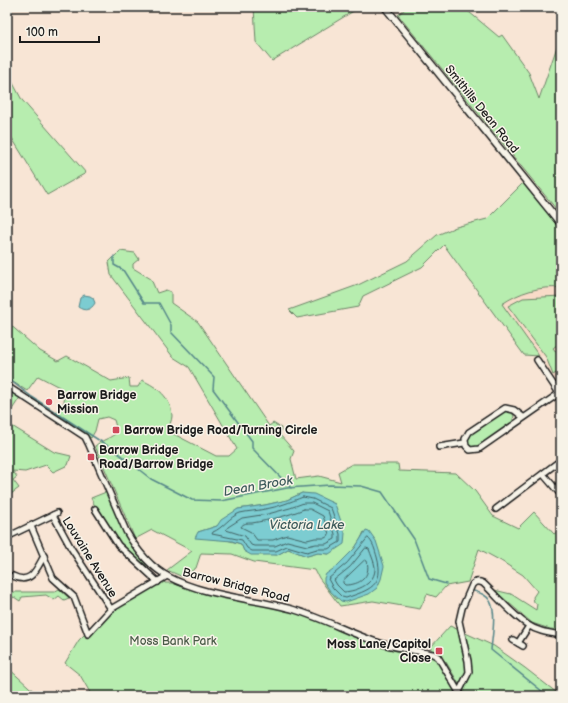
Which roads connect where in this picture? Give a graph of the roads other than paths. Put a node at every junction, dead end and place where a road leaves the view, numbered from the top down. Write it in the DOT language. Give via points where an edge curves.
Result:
graph roads {
  1 [pos="385,7"];
  2 [pos="561,224"];
  3 [pos="537,360"];
  4 [pos="7,386"];
  5 [pos="560,392"];
  6 [pos="523,418"];
  7 [pos="464,443"];
  8 [pos="439,447"];
  9 [pos="561,460"];
  10 [pos="543,474"];
  11 [pos="561,495"];
  12 [pos="95,509"];
  13 [pos="496,509"];
  14 [pos="31,526"];
  15 [pos="7,537"];
  16 [pos="44,556"];
  17 [pos="13,576"];
  18 [pos="167,576"];
  19 [pos="158,582"];
  20 [pos="111,609"];
  21 [pos="529,626"];
  22 [pos="561,635"];
  23 [pos="518,643"];
  24 [pos="460,694"];
  1 -- 2 [label="street, Smithills Dean Road"];
  3 -- 5 [label="street"];
  4 -- 18 [label="street, Barrow Bridge Road" via="85,437 132,542 146,559"];
  5 -- 6 [label="street"];
  6 -- 7 [label="street" via="479,449 470,450"];
  6 -- 7 [label="street" via="514,410 505,408 469,432"];
  7 -- 8 [label="street"];
  9 -- 10 [label="street"];
  10 -- 11 [label="street"];
  10 -- 13 [label="street"];
  12 -- 19 [label="street" via="118,545"];
  14 -- 15 [label="street"];
  14 -- 16 [label="street"];
  14 -- 20 [label="street, Louvaine Avenue" via="55,514 71,548"];
  16 -- 17 [label="street" via="31,576 23,579"];
  16 -- 20 [label="street" via="53,578 74,597 88,634"];
  18 -- 19 [label="street"];
  18 -- 24 [label="street, Barrow Bridge Road" via="203,589 295,610 384,644 433,654 438,657"];
  19 -- 20 [label="street"];
  21 -- 22 [label="street"];
  21 -- 23 [label="street"];
  21 -- 24 [label="street" via="483,583 474,582 462,608 460,621 468,672"];
}
